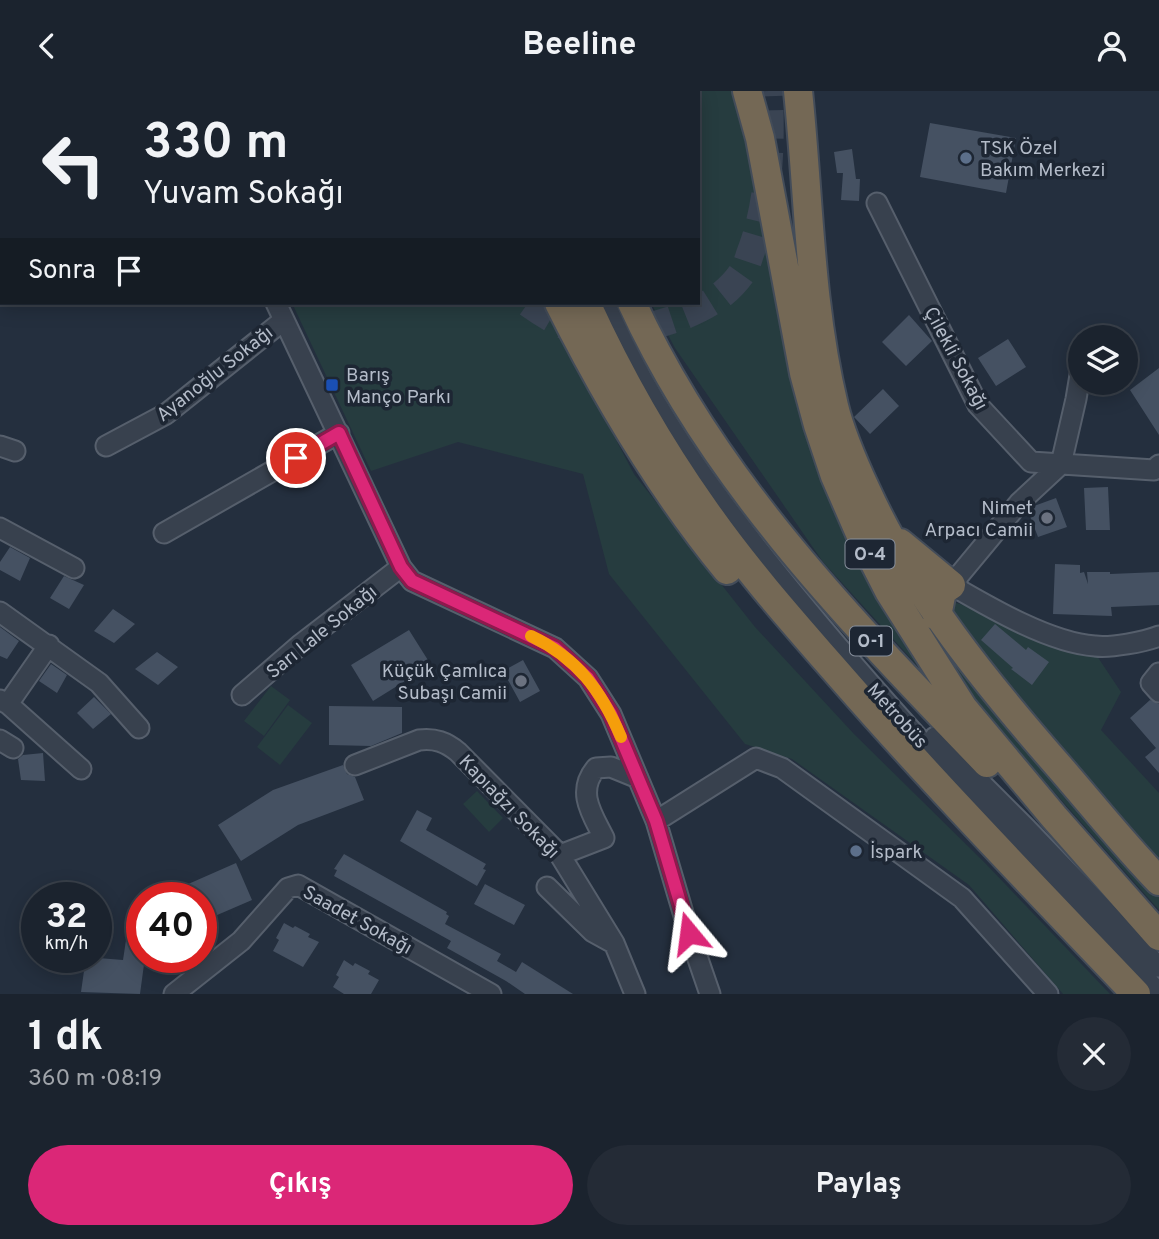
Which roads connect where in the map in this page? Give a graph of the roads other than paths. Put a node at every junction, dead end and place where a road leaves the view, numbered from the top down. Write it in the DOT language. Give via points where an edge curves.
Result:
graph roads {
  1 [pos="747,91"];
  2 [pos="798,91"];
  3 [pos="877,203"];
  4 [pos="560,305"];
  5 [pos="587,305"];
  6 [pos="606,305"];
  7 [pos="615,305"];
  8 [pos="633,305"];
  9 [pos="280,311"];
  10 [pos="1076,395"];
  11 [pos="339,433"];
  12 [pos="106,446"];
  13 [pos="1061,464"];
  14 [pos="1157,472"];
  15 [pos="0,528"];
  16 [pos="884,529"];
  17 [pos="164,533"];
  18 [pos="401,567"];
  19 [pos="74,568"];
  20 [pos="950,585"];
  21 [pos="0,612"];
  22 [pos="937,617"];
  23 [pos="1159,636"];
  24 [pos="48,645"];
  25 [pos="1159,673"];
  26 [pos="1159,692"];
  27 [pos="242,695"];
  28 [pos="4,702"];
  29 [pos="870,711"];
  30 [pos="139,728"];
  31 [pos="355,765"];
  32 [pos="81,769"];
  33 [pos="638,778"];
  34 [pos="656,821"];
  35 [pos="560,855"];
  36 [pos="1159,881"];
  37 [pos="547,887"];
  38 [pos="1159,936"];
  39 [pos="1159,941"];
  40 [pos="614,943"];
  41 [pos="1159,967"];
  42 [pos="1159,993"];
  43 [pos="174,994"];
  44 [pos="491,994"];
  45 [pos="635,994"];
  46 [pos="710,994"];
  47 [pos="1048,994"];
  48 [pos="1136,994"];
  1 -- 38 [label="highway, O-4" via="804,373 835,476 861,536 895,601 963,708"];
  2 -- 16 [label="highway" via="825,363 846,446"];
  3 -- 13 [label="street, Çilekli Sokağı" via="978,405 1031,462"];
  4 -- 29 [label="highway" via="639,448 691,526 753,602"];
  5 -- 29 [label="highway, O-1" via="652,430 704,510 766,591"];
  6 -- 42 [label="street, Metrobüs" via="665,417 747,537 885,701"];
  7 -- 41 [label="street, Metrobüs" via="633,344 717,482 805,593 911,713"];
  8 -- 39 [label="highway, O-1" via="695,420 765,519 886,657"];
  9 -- 11 [label="street"];
  9 -- 12 [label="street, Ayanoğlu Sokağı" via="166,414"];
  10 -- 13 [label="street"];
  11 -- 17 [label="street"];
  11 -- 18 [label="street"];
  13 -- 14 [label="street, Çilekli Sokağı"];
  13 -- 20 [label="street" via="1019,503"];
  15 -- 19 [label="street"];
  16 -- 20 [label="highway"];
  16 -- 22 [label="highway"];
  18 -- 27 [label="street, Sarı Lale Sokağı"];
  18 -- 33 [label="street" via="412,581 431,591 555,648 588,678 611,714"];
  20 -- 22 [label="highway" via="942,591"];
  20 -- 23 [label="street" via="1064,639 1096,647"];
  21 -- 24 [label="street"];
  22 -- 36 [label="highway" via="992,690"];
  24 -- 28 [label="street"];
  24 -- 30 [label="street" via="99,683"];
  25 -- 26 [label="street" via="1151,683"];
  28 -- 32 [label="street"];
  29 -- 48 [label="highway, O-1"];
  31 -- 35 [label="street, Kapıağzı Sokağı" via="419,740 448,744"];
  33 -- 34 [label="street"];
  33 -- 35 [label="street" via="611,767 596,768 586,787 587,803 604,838"];
  34 -- 46 [label="street"];
  34 -- 47 [label="street" via="756,758 782,768 962,898"];
  35 -- 40 [label="street, Kapıağzı Sokağı"];
  37 -- 40 [label="street" via="593,932"];
  40 -- 45 [label="street, Kapıağzı Sokağı"];
  43 -- 44 [label="street, Saadet Sokağı" via="241,941 288,888 298,885"];
}
